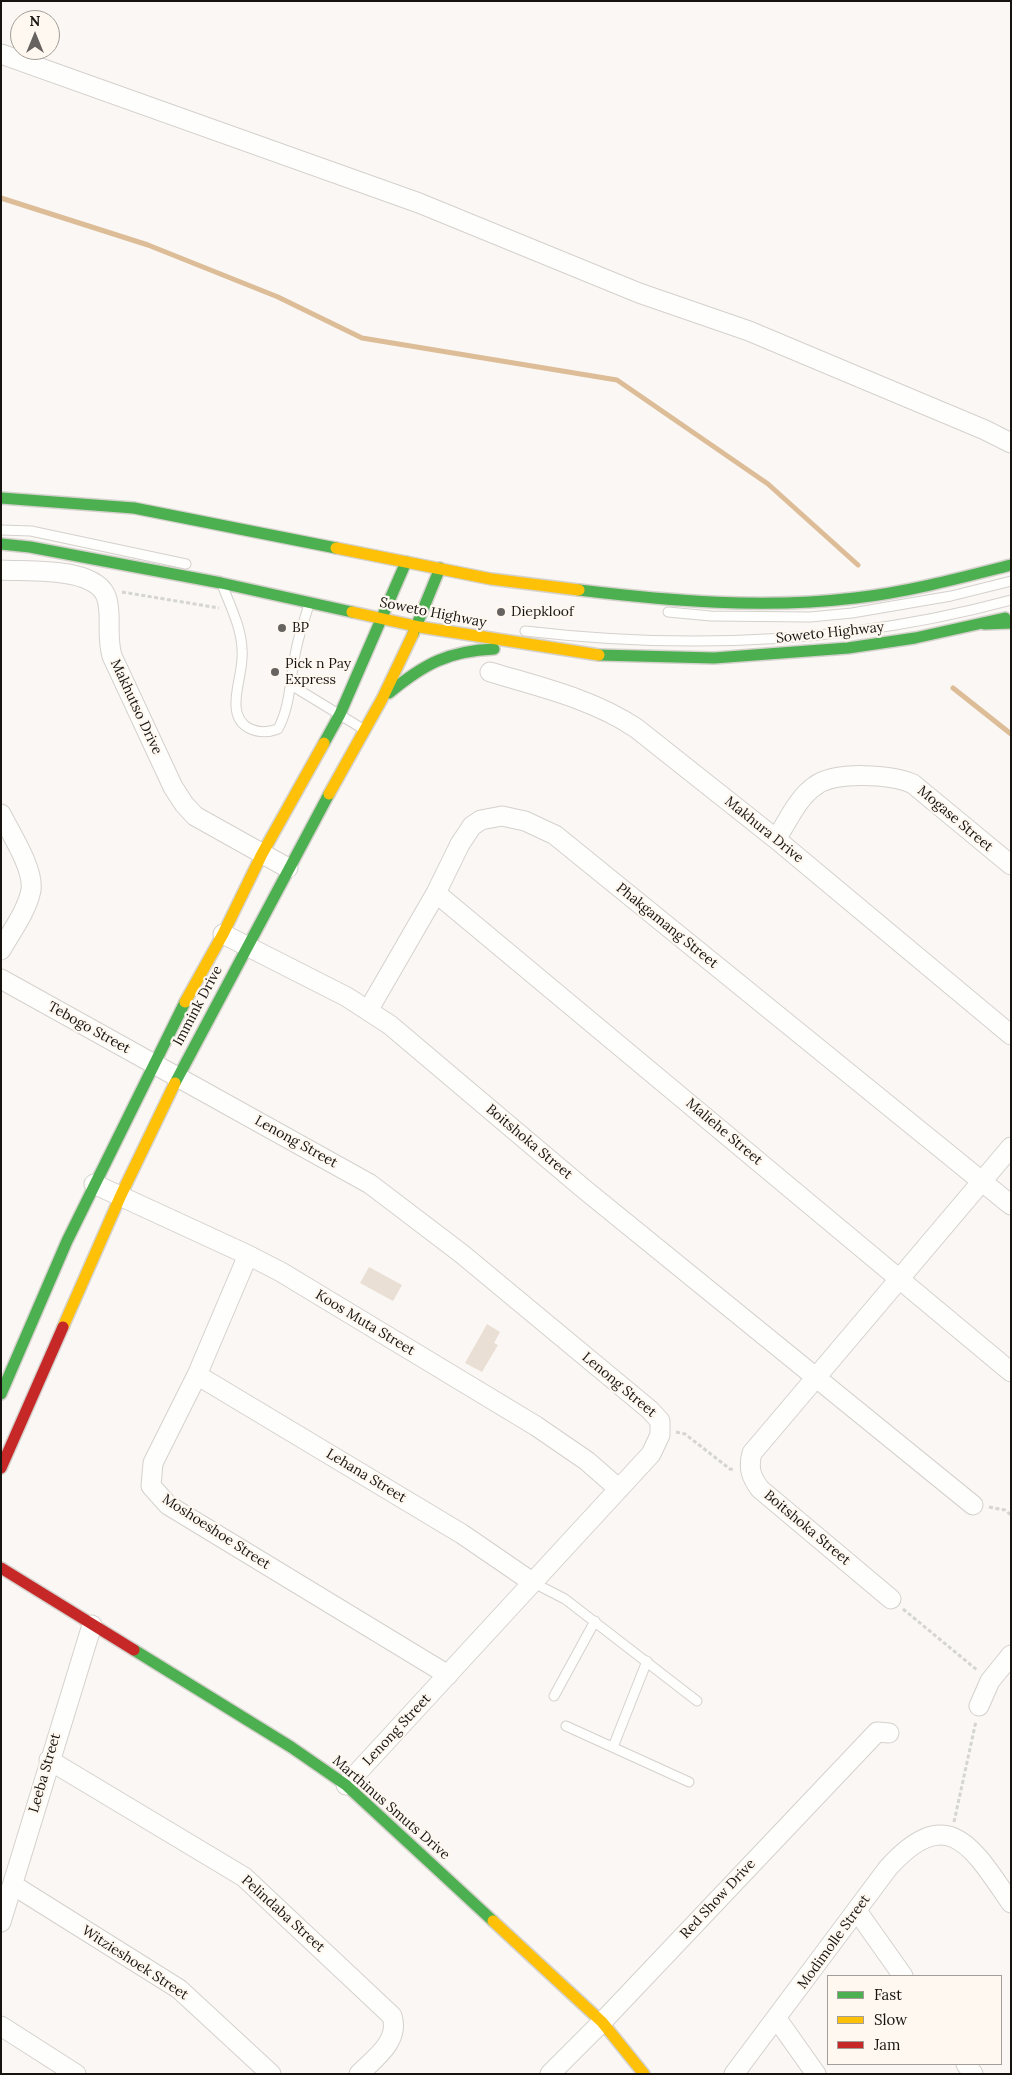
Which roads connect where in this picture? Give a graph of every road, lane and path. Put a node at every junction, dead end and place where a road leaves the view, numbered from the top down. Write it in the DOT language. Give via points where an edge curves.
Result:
graph roads {
  1 [pos="1,54"];
  2 [pos="1011,443"];
  3 [pos="1,498"];
  4 [pos="1,530"];
  5 [pos="1,544"];
  6 [pos="406,562"];
  7 [pos="195,565"];
  8 [pos="1011,565"];
  9 [pos="440,568"];
  10 [pos="1,570"];
  11 [pos="1011,581"];
  12 [pos="221,583"];
  13 [pos="102,589"];
  14 [pos="1011,600"];
  15 [pos="310,602"];
  16 [pos="231,609"];
  17 [pos="386,610"];
  18 [pos="662,612"];
  19 [pos="1011,616"];
  20 [pos="1011,623"];
  21 [pos="984,624"];
  22 [pos="417,626"];
  23 [pos="512,629"];
  24 [pos="550,650"];
  25 [pos="490,672"];
  26 [pos="291,685"];
  27 [pos="382,699"];
  28 [pos="340,714"];
  29 [pos="365,730"];
  30 [pos="1,814"];
  31 [pos="776,839"];
  32 [pos="262,854"];
  33 [pos="1011,864"];
  34 [pos="288,868"];
  35 [pos="436,893"];
  36 [pos="223,934"];
  37 [pos="246,946"];
  38 [pos="1,950"];
  39 [pos="1,979"];
  40 [pos="369,1009"];
  41 [pos="1011,1035"];
  42 [pos="153,1064"];
  43 [pos="178,1076"];
  44 [pos="1011,1147"];
  45 [pos="982,1181"];
  46 [pos="94,1184"];
  47 [pos="121,1195"];
  48 [pos="1011,1206"];
  49 [pos="248,1255"];
  50 [pos="900,1278"];
  51 [pos="1011,1372"];
  52 [pos="197,1375"];
  53 [pos="816,1378"];
  54 [pos="1,1394"];
  55 [pos="661,1429"];
  56 [pos="1,1468"];
  57 [pos="750,1470"];
  58 [pos="619,1489"];
  59 [pos="973,1505"];
  60 [pos="1011,1515"];
  61 [pos="1,1568"];
  62 [pos="532,1582"];
  63 [pos="892,1598"];
  64 [pos="595,1621"];
  65 [pos="92,1625"];
  66 [pos="1011,1655"];
  67 [pos="647,1661"];
  68 [pos="448,1675"];
  69 [pos="990,1681"];
  70 [pos="554,1696"];
  71 [pos="697,1701"];
  72 [pos="980,1706"];
  73 [pos="566,1726"];
  74 [pos="889,1733"];
  75 [pos="613,1747"];
  76 [pos="49,1760"];
  77 [pos="689,1782"];
  78 [pos="346,1785"];
  79 [pos="950,1836"];
  80 [pos="12,1885"];
  81 [pos="1011,1903"];
  82 [pos="857,1911"];
  83 [pos="1,1922"];
  84 [pos="902,1975"];
  85 [pos="777,2019"];
  86 [pos="602,2022"];
  87 [pos="1,2026"];
  88 [pos="76,2074"];
  89 [pos="271,2074"];
  90 [pos="360,2074"];
  91 [pos="550,2074"];
  92 [pos="644,2074"];
  93 [pos="734,2074"];
  94 [pos="816,2074"];
  1 -- 2 [label="street" via="418,203 639,293 749,331"];
  3 -- 6 [label="main road" via="62,500 134,508"];
  4 -- 7 [label="lane" via="40,533"];
  5 -- 12 [label="main road, Soweto Highway"];
  6 -- 9 [label="main road"];
  6 -- 17 [label="main road, Immink Drive"];
  8 -- 9 [label="main road" via="855,598 761,603 541,586"];
  9 -- 22 [label="main road, Immink Drive"];
  10 -- 13 [label="street" via="71,575 89,579"];
  11 -- 18 [label="lane, Soweto Highway" via="951,596 810,618"];
  12 -- 15 [label="main road, Soweto Highway"];
  12 -- 16 [label="lane"];
  13 -- 16 [label="path"];
  13 -- 32 [label="street, Makhutso Drive" via="108,604 107,637 112,656 173,787 195,816"];
  14 -- 23 [label="lane, Soweto Highway" via="910,623 764,640 643,641"];
  15 -- 17 [label="main road, Soweto Highway"];
  15 -- 26 [label="lane" via="296,649"];
  16 -- 26 [label="lane" via="240,631 242,652 236,707 249,730 268,733 278,729"];
  17 -- 22 [label="main road, Soweto Highway"];
  17 -- 28 [label="main road, Immink Drive"];
  19 -- 21 [label="main road, Soweto Highway"];
  20 -- 21 [label="main road"];
  21 -- 24 [label="main road, Soweto Highway" via="848,648 752,656 597,656"];
  22 -- 24 [label="main road, Soweto Highway"];
  22 -- 27 [label="main road, Immink Drive"];
  24 -- 27 [label="main road" via="477,649 444,655 428,662"];
  25 -- 31 [label="street, Makhura Drive" via="619,716"];
  26 -- 28 [label="lane"];
  27 -- 29 [label="main road, Immink Drive"];
  28 -- 29 [label="lane"];
  28 -- 32 [label="main road, Immink Drive"];
  29 -- 34 [label="main road, Immink Drive"];
  30 -- 38 [label="street" via="31,880 28,900"];
  31 -- 33 [label="street, Mogase Street" via="815,785 849,776 889,777 913,784"];
  31 -- 41 [label="street, Makhura Drive"];
  32 -- 34 [label="street, Makhutso Drive"];
  32 -- 36 [label="main road, Immink Drive"];
  34 -- 37 [label="main road, Immink Drive"];
  35 -- 40 [label="street, Phakgamang Street"];
  35 -- 45 [label="street, Phakgamang Street" via="460,844 472,826 481,820 502,816 542,828 555,835"];
  35 -- 50 [label="street, Maliehe Street"];
  36 -- 37 [label="street, Boitshoka Street"];
  36 -- 42 [label="main road, Immink Drive"];
  37 -- 40 [label="street, Boitshoka Street"];
  37 -- 43 [label="main road, Immink Drive"];
  39 -- 42 [label="street, Tebogo Street"];
  40 -- 53 [label="street, Boitshoka Street"];
  42 -- 43 [label="street, Tebogo Street"];
  42 -- 46 [label="main road, Immink Drive"];
  43 -- 47 [label="main road, Immink Drive"];
  43 -- 55 [label="street, Lenong Street" via="396,1201 650,1410 660,1421"];
  44 -- 45 [label="street"];
  45 -- 48 [label="street, Phakgamang Street"];
  45 -- 50 [label="street"];
  46 -- 47 [label="street, Koos Muta Street"];
  46 -- 54 [label="main road, Immink Drive"];
  47 -- 49 [label="street, Koos Muta Street"];
  47 -- 56 [label="main road, Immink Drive"];
  49 -- 52 [label="street, Moshoeshoe Street"];
  49 -- 58 [label="street, Koos Muta Street" via="536,1426 587,1461"];
  50 -- 51 [label="street, Maliehe Street"];
  50 -- 53 [label="street"];
  52 -- 62 [label="street, Lehana Street" via="462,1534"];
  52 -- 68 [label="street, Moshoeshoe Street" via="153,1463 151,1486 158,1495 168,1505"];
  53 -- 57 [label="street" via="757,1445"];
  53 -- 59 [label="street, Boitshoka Street"];
  55 -- 57 [label="path" via="685,1434 730,1469"];
  55 -- 58 [label="street, Lenong Street" via="652,1454"];
  57 -- 63 [label="street, Boitshoka Street" via="760,1489"];
  58 -- 62 [label="street, Lenong Street"];
  59 -- 60 [label="path" via="1005,1510"];
  61 -- 65 [label="main road, Marthinus Smuts Drive"];
  62 -- 64 [label="lane" via="565,1598"];
  62 -- 68 [label="street, Lenong Street"];
  63 -- 69 [label="path"];
  64 -- 67 [label="lane"];
  64 -- 70 [label="lane"];
  65 -- 76 [label="street, Leeba Street"];
  65 -- 78 [label="main road, Marthinus Smuts Drive" via="291,1747"];
  66 -- 69 [label="street"];
  67 -- 71 [label="lane"];
  67 -- 75 [label="lane"];
  68 -- 78 [label="street, Lenong Street"];
  69 -- 72 [label="street"];
  72 -- 79 [label="path"];
  73 -- 75 [label="lane"];
  74 -- 86 [label="street, Red Show Drive" via="877,1732"];
  75 -- 77 [label="lane"];
  76 -- 80 [label="street, Leeba Street"];
  76 -- 90 [label="street, Pelindaba Street" via="244,1877 392,2016 394,2030 388,2046"];
  78 -- 86 [label="main road, Marthinus Smuts Drive"];
  79 -- 81 [label="street" via="974,1850"];
  79 -- 82 [label="street, Modimolle Street" via="934,1836 910,1846 888,1868"];
  80 -- 83 [label="street, Leeba Street"];
  80 -- 89 [label="street, Witzieshoek Street" via="179,1989"];
  82 -- 84 [label="street"];
  82 -- 85 [label="street, Modimolle Street"];
  85 -- 93 [label="street, Modimolle Street"];
  85 -- 94 [label="street"];
  86 -- 91 [label="street, Red Show Drive"];
  86 -- 92 [label="main road, Marthinus Smuts Drive"];
  87 -- 88 [label="street"];
}
